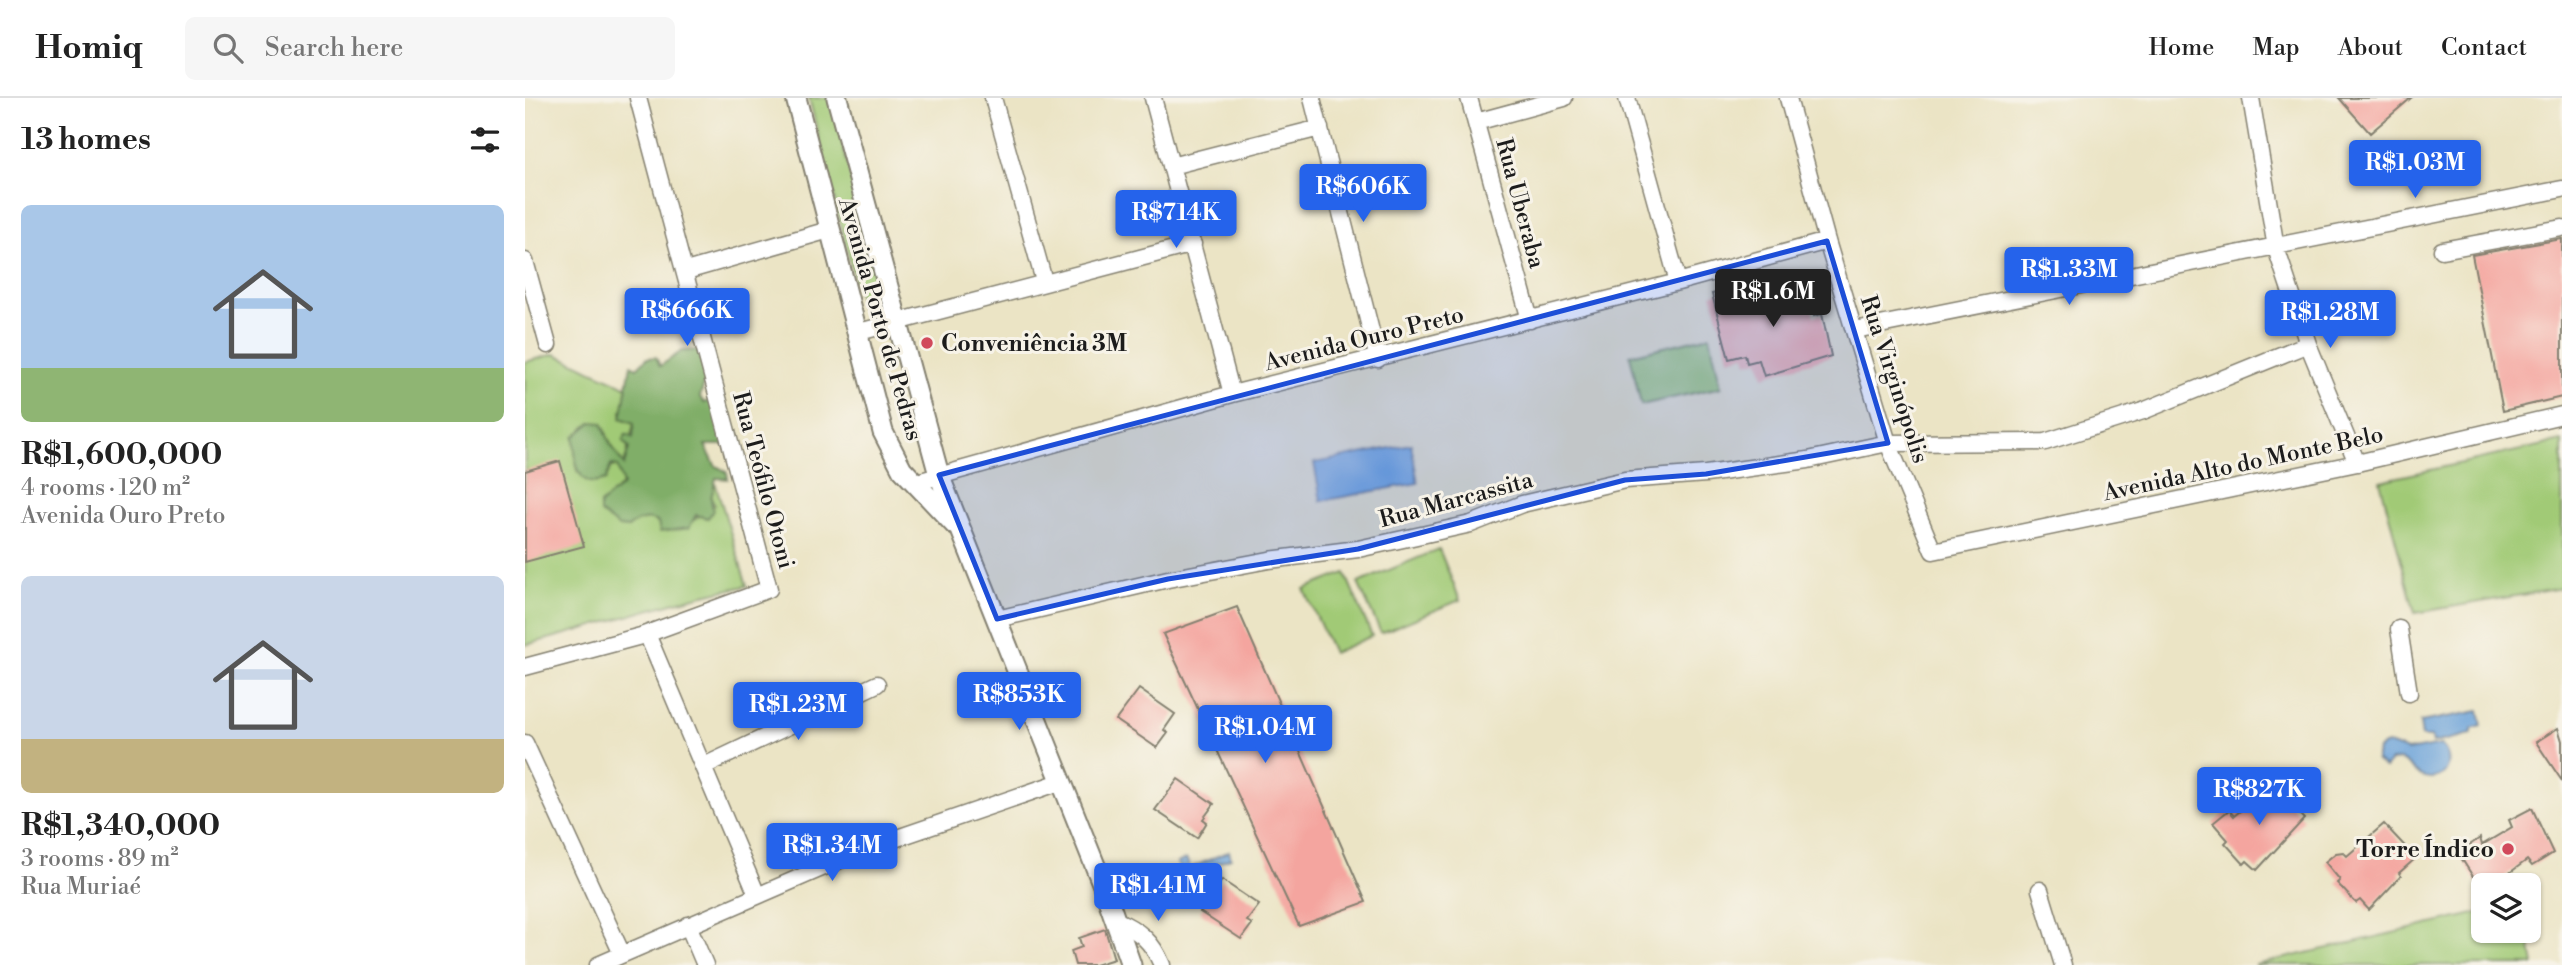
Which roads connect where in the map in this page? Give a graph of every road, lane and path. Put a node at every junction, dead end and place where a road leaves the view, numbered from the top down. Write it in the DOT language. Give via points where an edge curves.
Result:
graph roads {
  1 [pos="638,98"];
  2 [pos="796,98"];
  3 [pos="837,98"];
  4 [pos="993,98"];
  5 [pos="1153,98"];
  6 [pos="1312,98"];
  7 [pos="1469,98"];
  8 [pos="1564,98"];
  9 [pos="1627,98"];
  10 [pos="1788,98"];
  11 [pos="2251,98"];
  12 [pos="1476,122"];
  13 [pos="1320,128"];
  14 [pos="1171,166"];
  15 [pos="2562,189"];
  16 [pos="2562,228"];
  17 [pos="829,230"];
  18 [pos="1826,241"];
  19 [pos="1193,244"];
  20 [pos="2276,248"];
  21 [pos="2442,250"];
  22 [pos="525,261"];
  23 [pos="686,271"];
  24 [pos="1044,281"];
  25 [pos="1678,282"];
  26 [pos="1530,320"];
  27 [pos="896,323"];
  28 [pos="1855,330"];
  29 [pos="859,332"];
  30 [pos="2308,344"];
  31 [pos="548,345"];
  32 [pos="1378,359"];
  33 [pos="1231,394"];
  34 [pos="2562,415"];
  35 [pos="1888,443"];
  36 [pos="2357,463"];
  37 [pos="939,475"];
  38 [pos="914,484"];
  39 [pos="960,531"];
  40 [pos="1933,551"];
  41 [pos="997,619"];
  42 [pos="2399,629"];
  43 [pos="647,634"];
  44 [pos="525,667"];
  45 [pos="877,684"];
  46 [pos="2409,692"];
  47 [pos="525,743"];
  48 [pos="704,766"];
  49 [pos="1060,782"];
  50 [pos="2040,890"];
  51 [pos="757,895"];
  52 [pos="1115,920"];
  53 [pos="688,925"];
  54 [pos="622,954"];
  55 [pos="598,965"];
  56 [pos="705,965"];
  57 [pos="1131,965"];
  58 [pos="1162,965"];
  59 [pos="2063,965"];
  1 -- 23 [label="street, Rua Teófilo Otoni"];
  2 -- 17 [label="main road, Avenida Porto de Pedras"];
  3 -- 27 [label="main road, Avenida Porto de Pedras"];
  4 -- 24 [label="street"];
  5 -- 14 [label="street"];
  6 -- 13 [label="street"];
  7 -- 12 [label="street, Rua Uberaba"];
  8 -- 12 [label="street"];
  9 -- 25 [label="street"];
  10 -- 18 [label="street, Rua Virginópolis"];
  11 -- 20 [label="street"];
  12 -- 26 [label="street, Rua Uberaba"];
  13 -- 14 [label="street"];
  13 -- 32 [label="street"];
  14 -- 19 [label="street"];
  15 -- 20 [label="street"];
  16 -- 21 [label="street"];
  17 -- 23 [label="street"];
  17 -- 29 [label="main road, Avenida Porto de Pedras"];
  18 -- 25 [label="street, Avenida Ouro Preto"];
  18 -- 28 [label="street, Rua Virginópolis"];
  19 -- 24 [label="street"];
  19 -- 33 [label="street"];
  20 -- 28 [label="street"];
  20 -- 30 [label="street"];
  22 -- 31 [label="street"];
  23 -- 43 [label="street, Rua Teófilo Otoni" via="769,589"];
  24 -- 27 [label="street"];
  25 -- 26 [label="street, Avenida Ouro Preto"];
  26 -- 32 [label="street, Avenida Ouro Preto"];
  27 -- 29 [label="street"];
  27 -- 37 [label="main road, Avenida Porto de Pedras"];
  28 -- 35 [label="street, Rua Virginópolis"];
  29 -- 38 [label="main road, Avenida Porto de Pedras" via="883,432"];
  30 -- 35 [label="street, Rua Marcassita" via="2143,411 2045,442"];
  30 -- 36 [label="street"];
  32 -- 33 [label="street, Avenida Ouro Preto"];
  33 -- 37 [label="street, Avenida Ouro Preto"];
  34 -- 36 [label="street, Avenida Alto do Monte Belo"];
  35 -- 40 [label="street, Rua Virginópolis"];
  35 -- 41 [label="street, Rua Marcassita" via="1731,471 1625,480 1522,504 1471,524 1358,549 1168,579"];
  36 -- 40 [label="street, Avenida Alto do Monte Belo"];
  37 -- 38 [label="street, Avenida Ouro Preto"];
  37 -- 39 [label="main road, Avenida Porto de Pedras"];
  38 -- 39 [label="main road, Avenida Porto de Pedras"];
  39 -- 41 [label="main road, Avenida Porto de Pedras"];
  41 -- 49 [label="main road, Avenida Porto de Pedras"];
  42 -- 46 [label="street"];
  43 -- 44 [label="street"];
  43 -- 48 [label="street"];
  45 -- 48 [label="street"];
  47 -- 54 [label="street"];
  48 -- 51 [label="street"];
  49 -- 51 [label="street" via="893,839"];
  49 -- 52 [label="main road, Avenida Porto de Pedras"];
  50 -- 59 [label="street"];
  51 -- 53 [label="street"];
  52 -- 57 [label="main road, Avenida Porto de Pedras"];
  52 -- 58 [label="street" via="1139,930"];
  53 -- 54 [label="street"];
  53 -- 56 [label="street"];
  54 -- 55 [label="street"];
}
